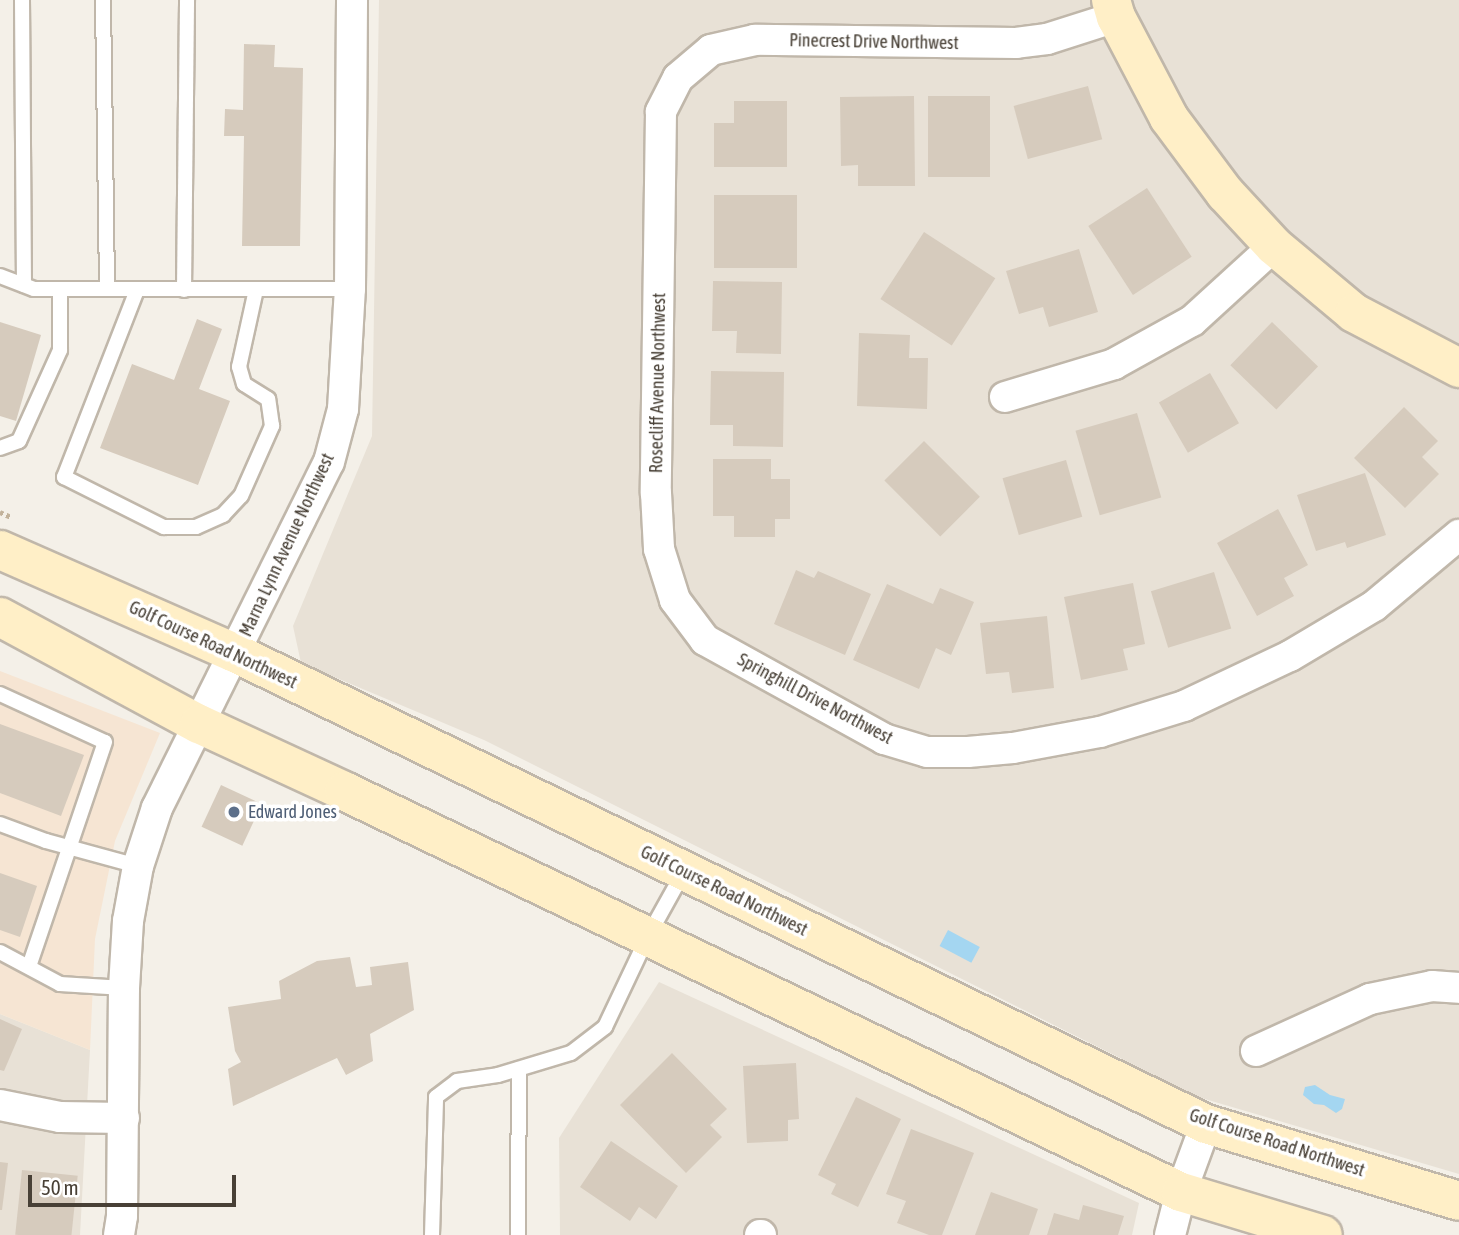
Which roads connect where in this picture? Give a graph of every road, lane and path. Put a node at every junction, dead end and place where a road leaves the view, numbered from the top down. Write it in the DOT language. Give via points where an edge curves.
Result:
graph roads {
  1 [pos="22,0"];
  2 [pos="103,0"];
  3 [pos="187,0"];
  4 [pos="352,0"];
  5 [pos="1114,8"];
  6 [pos="661,112"];
  7 [pos="1274,246"];
  8 [pos="0,276"];
  9 [pos="24,285"];
  10 [pos="60,289"];
  11 [pos="107,289"];
  12 [pos="350,289"];
  13 [pos="137,290"];
  14 [pos="184,290"];
  15 [pos="256,290"];
  16 [pos="1459,368"];
  17 [pos="1005,397"];
  18 [pos="0,448"];
  19 [pos="1459,534"];
  20 [pos="0,550"];
  21 [pos="0,617"];
  22 [pos="705,640"];
  23 [pos="235,653"];
  24 [pos="0,694"];
  25 [pos="199,724"];
  26 [pos="0,824"];
  27 [pos="69,847"];
  28 [pos="138,866"];
  29 [pos="684,871"];
  30 [pos="647,937"];
  31 [pos="0,953"];
  32 [pos="29,967"];
  33 [pos="124,988"];
  34 [pos="1459,988"];
  35 [pos="1256,1051"];
  36 [pos="519,1069"];
  37 [pos="0,1105"];
  38 [pos="124,1118"];
  39 [pos="1206,1124"];
  40 [pos="1181,1192"];
  41 [pos="1459,1201"];
  42 [pos="119,1235"];
  43 [pos="432,1235"];
  44 [pos="518,1235"];
  45 [pos="1170,1235"];
  46 [pos="1324,1235"];
  1 -- 9 [label="lane"];
  2 -- 11 [label="lane"];
  3 -- 14 [label="lane"];
  4 -- 12 [label="street, Marna Lynn Avenue Northwest"];
  5 -- 6 [label="street, Pinecrest Drive Northwest" via="1047,39 1016,43 755,40 711,50 678,78"];
  5 -- 7 [label="main road" via="1169,118 1225,193"];
  6 -- 22 [label="street, Rosecliff Avenue Northwest" via="659,549 675,600"];
  7 -- 16 [label="main road" via="1354,313"];
  7 -- 17 [label="street" via="1192,321 1114,364"];
  8 -- 9 [label="lane"];
  9 -- 10 [label="lane"];
  10 -- 11 [label="lane"];
  10 -- 18 [label="lane" via="60,350 19,441"];
  11 -- 13 [label="lane"];
  12 -- 15 [label="lane"];
  12 -- 23 [label="street, Marna Lynn Avenue Northwest" via="343,408 329,462"];
  13 -- 14 [label="lane"];
  13 -- 15 [label="lane" via="64,477 164,527 196,527 223,515 242,496 272,426 268,399 244,384 239,367"];
  14 -- 15 [label="lane"];
  19 -- 22 [label="street, Springhill Drive Northwest" via="1374,606 1290,656 1184,706 1100,732 1013,748 927,752 884,740"];
  20 -- 23 [label="main road, Golf Course Road Northwest"];
  21 -- 25 [label="main road"];
  23 -- 25 [label="street, Marna Lynn Avenue Northwest"];
  23 -- 29 [label="main road, Golf Course Road Northwest"];
  24 -- 27 [label="lane" via="105,742"];
  25 -- 28 [label="street, Marna Lynn Avenue Northwest" via="157,808"];
  25 -- 30 [label="main road"];
  26 -- 27 [label="lane"];
  27 -- 28 [label="lane"];
  27 -- 32 [label="lane"];
  28 -- 33 [label="street, Marna Lynn Avenue Northwest" via="128,921"];
  29 -- 30 [label="lane"];
  29 -- 39 [label="main road, Golf Course Road Northwest"];
  30 -- 36 [label="lane" via="605,1027 571,1053"];
  30 -- 40 [label="main road"];
  31 -- 32 [label="lane"];
  32 -- 33 [label="lane" via="60,984"];
  33 -- 38 [label="street, Marna Lynn Avenue Northwest"];
  34 -- 35 [label="street" via="1432,986 1370,999"];
  36 -- 43 [label="lane" via="457,1081 436,1097"];
  36 -- 44 [label="lane"];
  37 -- 38 [label="street" via="60,1116"];
  38 -- 42 [label="street, Marna Lynn Avenue Northwest"];
  39 -- 40 [label="street"];
  39 -- 41 [label="main road, Golf Course Road Northwest"];
  40 -- 45 [label="street"];
  40 -- 46 [label="main road"];
}
